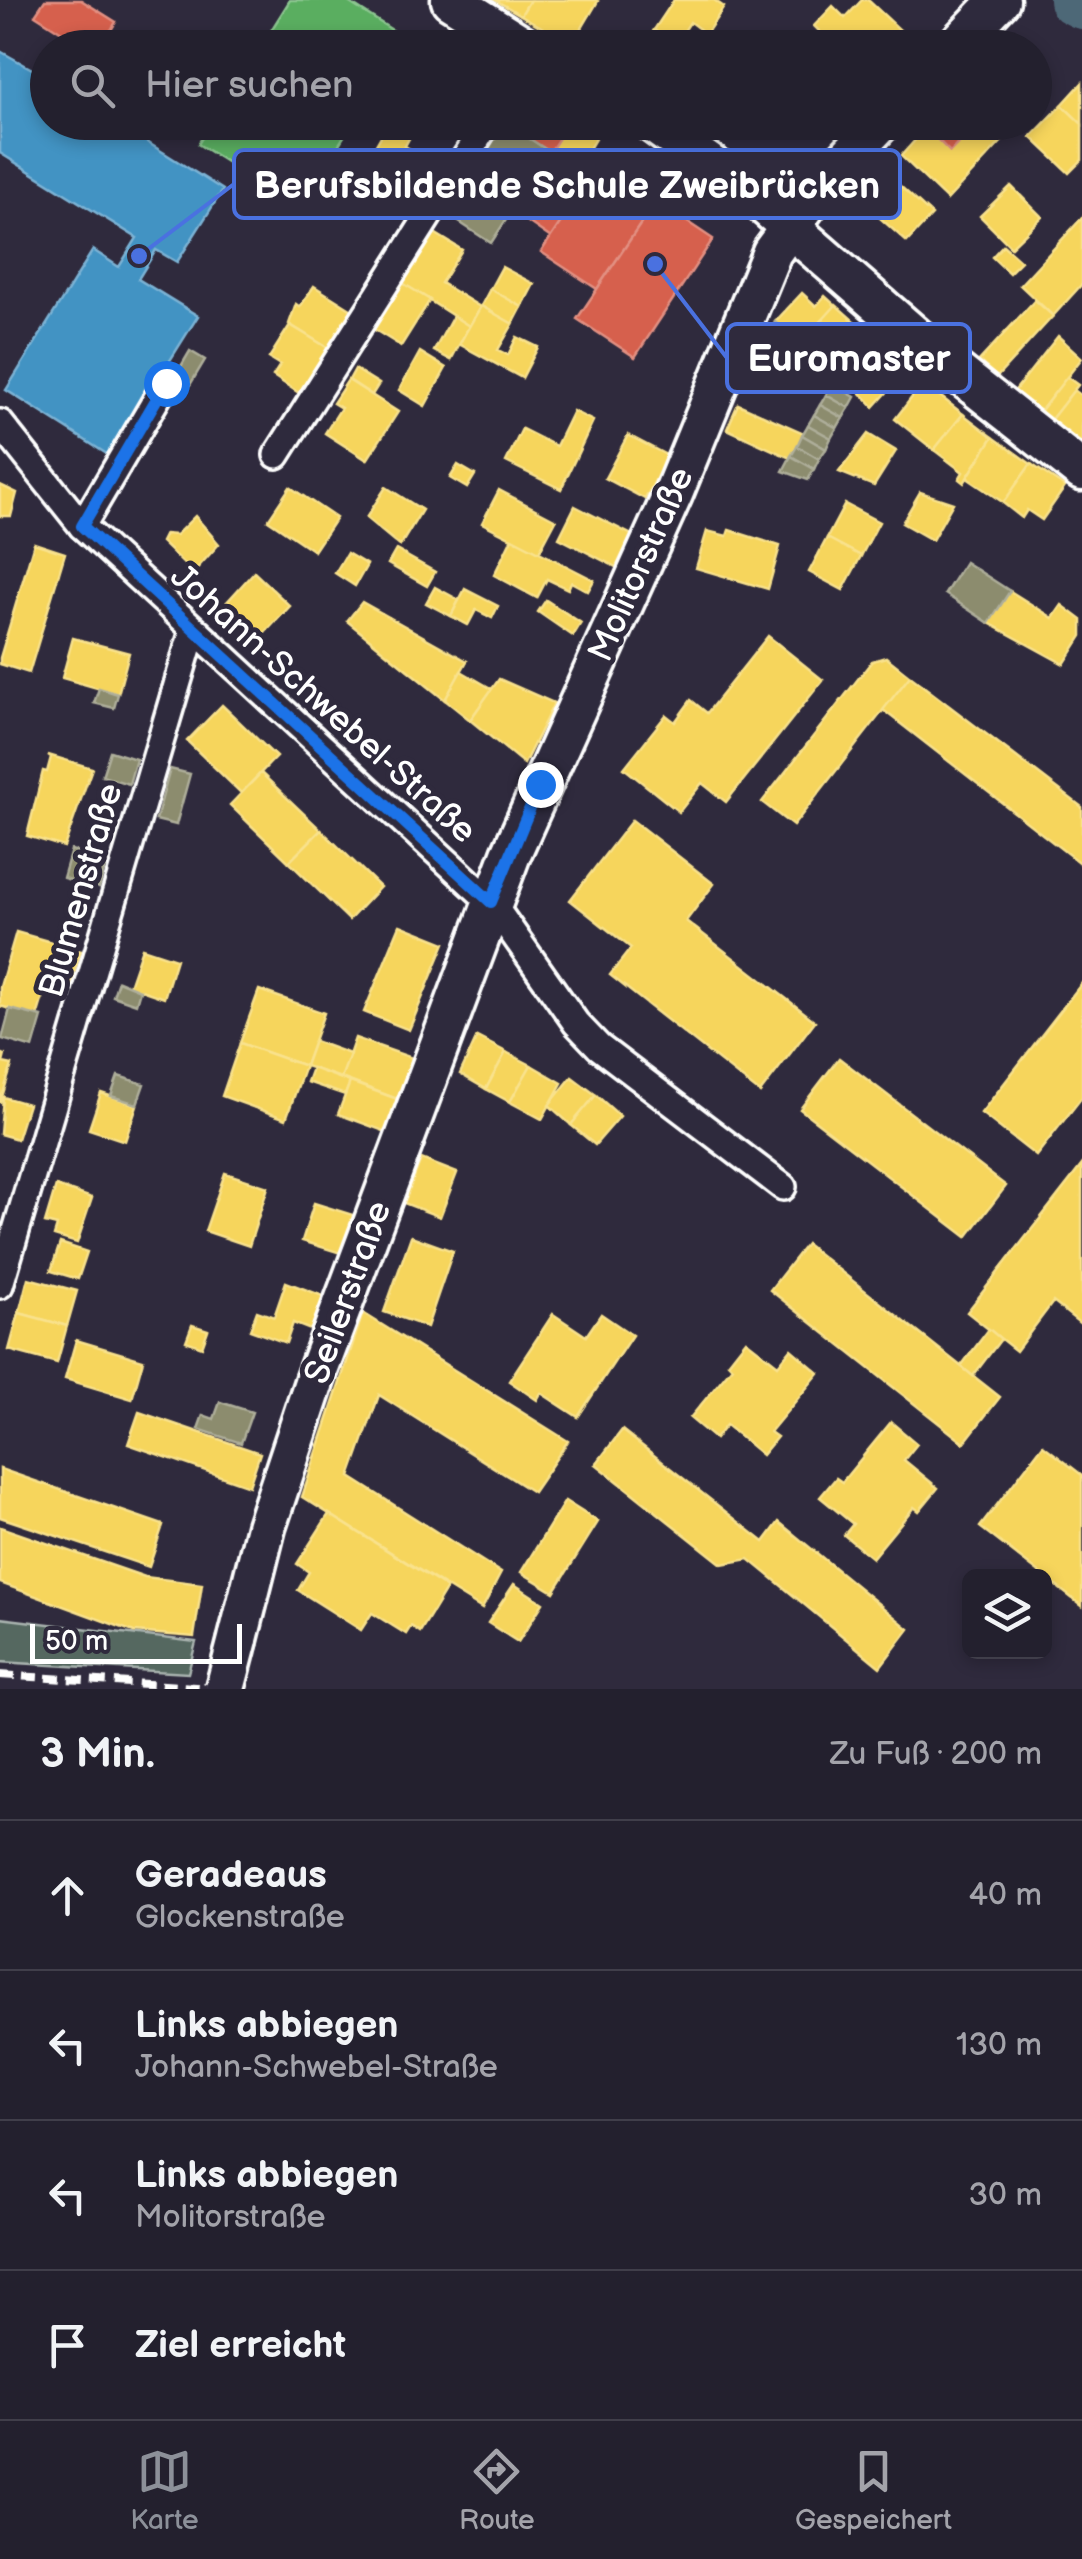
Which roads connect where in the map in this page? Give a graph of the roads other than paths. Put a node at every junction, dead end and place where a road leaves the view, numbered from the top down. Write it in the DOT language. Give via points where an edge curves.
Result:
graph roads {
  1 [pos="451,0"];
  2 [pos="1000,0"];
  3 [pos="498,30"];
  4 [pos="971,30"];
  5 [pos="477,140"];
  6 [pos="680,140"];
  7 [pos="866,140"];
  8 [pos="789,226"];
  9 [pos="166,383"];
  10 [pos="0,422"];
  11 [pos="277,455"];
  12 [pos="1082,471"];
  13 [pos="82,526"];
  14 [pos="193,630"];
  15 [pos="491,902"];
  16 [pos="782,1187"];
  17 [pos="0,1285"];
  18 [pos="226,1689"];
  1 -- 3 [label="main road"];
  2 -- 4 [label="main road"];
  5 -- 11 [label="street"];
  6 -- 8 [label="main road"];
  7 -- 8 [label="main road, Molitorstraße"];
  8 -- 12 [label="main road"];
  8 -- 15 [label="main road, Molitorstraße" via="756,286 673,494"];
  9 -- 13 [label="street"];
  10 -- 13 [label="street, Johann-Schwebel-Straße"];
  13 -- 14 [label="street, Johann-Schwebel-Straße"];
  14 -- 15 [label="street, Johann-Schwebel-Straße"];
  14 -- 17 [label="street, Blumenstraße"];
  15 -- 16 [label="street, Johann-Schwebel-Straße" via="599,1047"];
  15 -- 18 [label="main road, Seilerstraße, bridge" via="315,1379 266,1527"];
}
